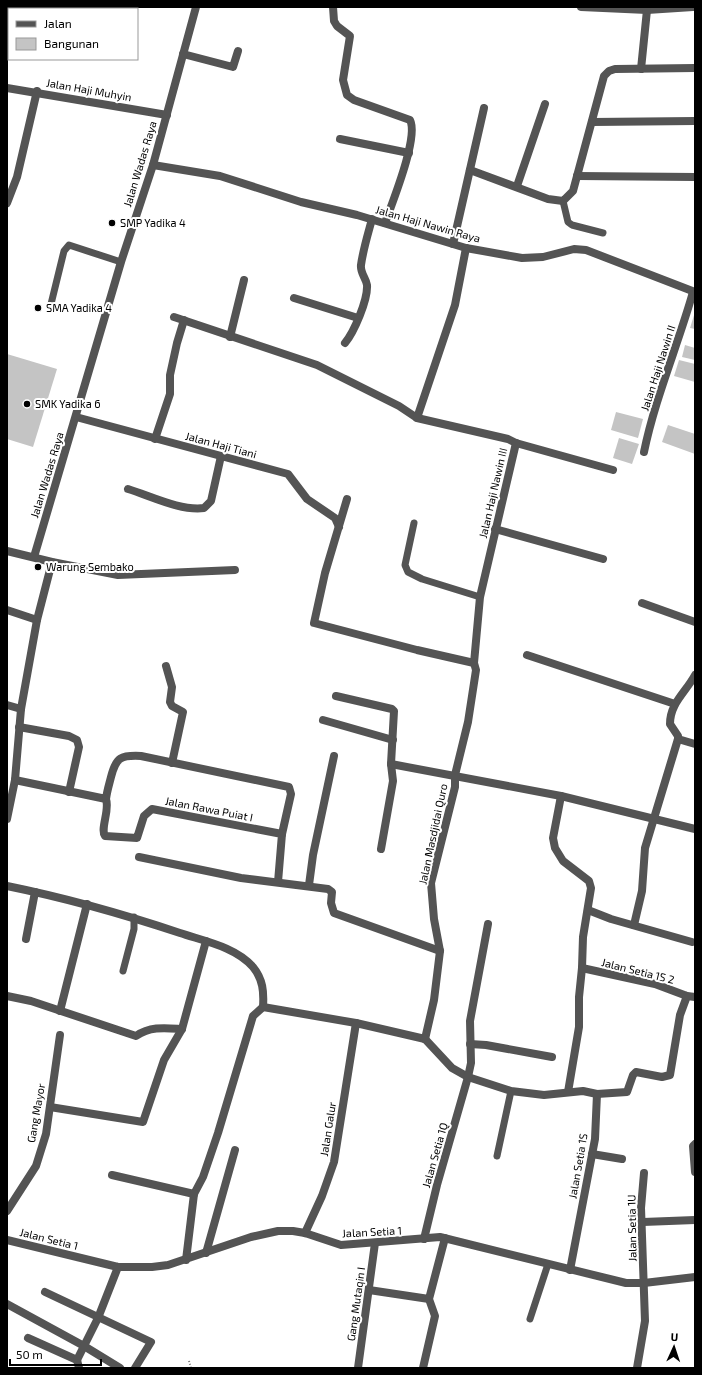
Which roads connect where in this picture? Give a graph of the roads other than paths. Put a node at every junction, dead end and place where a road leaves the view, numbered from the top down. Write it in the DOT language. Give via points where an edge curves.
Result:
graph roads {
  1 [pos="196,7"];
  2 [pos="333,7"];
  3 [pos="581,7"];
  4 [pos="693,7"];
  5 [pos="619,8"];
  6 [pos="647,10"];
  7 [pos="238,50"];
  8 [pos="184,54"];
  9 [pos="695,68"];
  10 [pos="641,69"];
  11 [pos="7,88"];
  12 [pos="37,92"];
  13 [pos="545,104"];
  14 [pos="484,108"];
  15 [pos="167,115"];
  16 [pos="695,121"];
  17 [pos="592,122"];
  18 [pos="340,139"];
  19 [pos="409,153"];
  20 [pos="153,164"];
  21 [pos="470,170"];
  22 [pos="577,176"];
  23 [pos="695,177"];
  24 [pos="517,186"];
  25 [pos="563,201"];
  26 [pos="7,203"];
  27 [pos="372,219"];
  28 [pos="385,223"];
  29 [pos="603,233"];
  30 [pos="453,244"];
  31 [pos="466,248"];
  32 [pos="121,262"];
  33 [pos="244,280"];
  34 [pos="694,292"];
  35 [pos="294,298"];
  36 [pos="51,304"];
  37 [pos="174,317"];
  38 [pos="358,318"];
  39 [pos="184,320"];
  40 [pos="230,337"];
  41 [pos="345,343"];
  42 [pos="76,417"];
  43 [pos="417,418"];
  44 [pos="155,438"];
  45 [pos="516,443"];
  46 [pos="644,452"];
  47 [pos="221,456"];
  48 [pos="613,470"];
  49 [pos="128,489"];
  50 [pos="347,499"];
  51 [pos="414,523"];
  52 [pos="339,527"];
  53 [pos="496,529"];
  54 [pos="7,551"];
  55 [pos="34,557"];
  56 [pos="603,559"];
  57 [pos="52,562"];
  58 [pos="235,570"];
  59 [pos="480,597"];
  60 [pos="642,603"];
  61 [pos="7,610"];
  62 [pos="37,620"];
  63 [pos="695,622"];
  64 [pos="527,654"];
  65 [pos="474,663"];
  66 [pos="166,666"];
  67 [pos="695,675"];
  68 [pos="336,696"];
  69 [pos="675,704"];
  70 [pos="7,705"];
  71 [pos="20,709"];
  72 [pos="323,720"];
  73 [pos="19,727"];
  74 [pos="678,739"];
  75 [pos="393,740"];
  76 [pos="695,744"];
  77 [pos="334,756"];
  78 [pos="172,763"];
  79 [pos="391,764"];
  80 [pos="456,775"];
  81 [pos="15,780"];
  82 [pos="69,792"];
  83 [pos="561,796"];
  84 [pos="106,799"];
  85 [pos="7,819"];
  86 [pos="652,820"];
  87 [pos="695,829"];
  88 [pos="282,834"];
  89 [pos="381,849"];
  90 [pos="139,857"];
  91 [pos="278,882"];
  92 [pos="7,886"];
  93 [pos="309,886"];
  94 [pos="36,892"];
  95 [pos="87,904"];
  96 [pos="588,910"];
  97 [pos="134,918"];
  98 [pos="488,924"];
  99 [pos="634,925"];
  100 [pos="26,939"];
  101 [pos="206,942"];
  102 [pos="692,942"];
  103 [pos="440,951"];
  104 [pos="582,968"];
  105 [pos="123,971"];
  106 [pos="7,996"];
  107 [pos="691,996"];
  108 [pos="263,1007"];
  109 [pos="60,1011"];
  110 [pos="356,1023"];
  111 [pos="182,1029"];
  112 [pos="60,1035"];
  113 [pos="425,1039"];
  114 [pos="470,1044"];
  115 [pos="552,1058"];
  116 [pos="468,1077"];
  117 [pos="511,1091"];
  118 [pos="568,1092"];
  119 [pos="597,1094"];
  120 [pos="50,1107"];
  121 [pos="695,1144"];
  122 [pos="235,1150"];
  123 [pos="592,1154"];
  124 [pos="497,1156"];
  125 [pos="622,1159"];
  126 [pos="695,1172"];
  127 [pos="644,1173"];
  128 [pos="112,1175"];
  129 [pos="194,1194"];
  130 [pos="7,1211"];
  131 [pos="695,1220"];
  132 [pos="643,1222"];
  133 [pos="305,1233"];
  134 [pos="445,1238"];
  135 [pos="424,1239"];
  136 [pos="7,1240"];
  137 [pos="375,1243"];
  138 [pos="206,1253"];
  139 [pos="186,1260"];
  140 [pos="548,1264"];
  141 [pos="118,1268"];
  142 [pos="570,1270"];
  143 [pos="695,1277"];
  144 [pos="644,1283"];
  145 [pos="369,1290"];
  146 [pos="45,1292"];
  147 [pos="429,1299"];
  148 [pos="7,1304"];
  149 [pos="98,1318"];
  150 [pos="530,1319"];
  151 [pos="28,1338"];
  152 [pos="84,1346"];
  153 [pos="78,1364"];
  154 [pos="120,1368"];
  155 [pos="135,1368"];
  156 [pos="358,1368"];
  157 [pos="424,1368"];
  158 [pos="637,1368"];
  1 -- 8 [label="street, Jalan Wadas Raya"];
  2 -- 19 [label="street" via="337,26 350,36 343,80 347,95 354,100 410,120 412,125"];
  3 -- 5 [label="street"];
  4 -- 6 [label="street"];
  5 -- 6 [label="street"];
  6 -- 10 [label="street"];
  7 -- 8 [label="street" via="233,67"];
  8 -- 15 [label="street, Jalan Wadas Raya"];
  9 -- 10 [label="street"];
  10 -- 17 [label="street" via="615,69 604,76"];
  11 -- 12 [label="street, Jalan Haji Muhyin"];
  12 -- 15 [label="street, Jalan Haji Muhyin"];
  12 -- 26 [label="street"];
  13 -- 24 [label="street"];
  14 -- 21 [label="street"];
  15 -- 20 [label="street, Jalan Wadas Raya"];
  16 -- 17 [label="street"];
  17 -- 22 [label="street"];
  18 -- 19 [label="street"];
  19 -- 28 [label="street"];
  20 -- 27 [label="street, Jalan Haji Nawin Raya" via="220,176 301,202"];
  20 -- 32 [label="street, Jalan Wadas Raya"];
  21 -- 24 [label="street"];
  21 -- 30 [label="street"];
  22 -- 23 [label="street"];
  22 -- 25 [label="street" via="573,191"];
  24 -- 25 [label="street" via="548,199"];
  25 -- 29 [label="lane" via="568,222"];
  27 -- 28 [label="street, Jalan Haji Nawin Raya"];
  27 -- 38 [label="street" via="361,266 367,290"];
  28 -- 30 [label="street, Jalan Haji Nawin Raya"];
  30 -- 31 [label="street, Jalan Haji Nawin Raya"];
  31 -- 34 [label="street, Jalan Haji Nawin Raya" via="522,258 543,257 574,249 586,250"];
  31 -- 43 [label="street" via="455,306"];
  32 -- 36 [label="lane" via="69,245 64,252"];
  32 -- 42 [label="street, Jalan Wadas Raya"];
  33 -- 40 [label="street"];
  34 -- 46 [label="street, Jalan Haji Nawin II" via="653,416"];
  35 -- 38 [label="street"];
  37 -- 39 [label="street"];
  38 -- 41 [label="street"];
  39 -- 40 [label="street"];
  39 -- 44 [label="street" via="170,375 170,394"];
  40 -- 43 [label="street" via="317,365 399,406"];
  42 -- 44 [label="street, Jalan Haji Tiani"];
  42 -- 55 [label="street, Jalan Wadas Raya"];
  43 -- 45 [label="street, Jalan Haji Nawin III"];
  44 -- 47 [label="street, Jalan Haji Tiani"];
  45 -- 48 [label="street"];
  45 -- 53 [label="street, Jalan Haji Nawin III"];
  47 -- 49 [label="street" via="211,501 204,508 197,509 172,503"];
  47 -- 52 [label="street, Jalan Haji Tiani" via="288,474 307,499 335,518"];
  50 -- 52 [label="street"];
  51 -- 59 [label="lane" via="406,565 408,572"];
  52 -- 65 [label="street" via="314,622"];
  53 -- 56 [label="street"];
  53 -- 59 [label="street, Jalan Haji Nawin III"];
  54 -- 55 [label="street"];
  55 -- 57 [label="street"];
  57 -- 58 [label="street" via="118,575"];
  57 -- 62 [label="street"];
  59 -- 65 [label="street, Jalan Haji Nawin III"];
  60 -- 63 [label="street"];
  61 -- 62 [label="street"];
  62 -- 71 [label="street"];
  64 -- 69 [label="street"];
  65 -- 80 [label="street, Jalan Haji Nawin III" via="476,670 468,722"];
  66 -- 78 [label="street" via="172,687 170,702 183,712"];
  67 -- 69 [label="street"];
  68 -- 75 [label="street" via="392,709"];
  69 -- 74 [label="street" via="670,724"];
  70 -- 71 [label="street"];
  71 -- 73 [label="street"];
  72 -- 75 [label="street"];
  73 -- 81 [label="street"];
  73 -- 82 [label="street" via="69,736 77,740 79,747"];
  74 -- 76 [label="street"];
  74 -- 86 [label="street"];
  75 -- 79 [label="street"];
  77 -- 93 [label="street"];
  78 -- 84 [label="street, Jalan Rawa Puiat I" via="142,756 124,756 113,767"];
  78 -- 88 [label="street" via="289,787 291,794"];
  79 -- 80 [label="street"];
  79 -- 89 [label="street" via="393,781"];
  80 -- 83 [label="street"];
  80 -- 103 [label="street, Jalan Masdjidai Quro" via="456,786 431,883"];
  81 -- 82 [label="street"];
  81 -- 85 [label="street"];
  82 -- 84 [label="street"];
  83 -- 86 [label="street"];
  83 -- 96 [label="street" via="553,838 555,848 563,860 589,881 591,888"];
  84 -- 88 [label="street, Jalan Rawa Puiat I" via="108,804 103,831 105,836 137,838 144,816 152,808"];
  86 -- 87 [label="street"];
  86 -- 99 [label="street" via="644,854 642,891"];
  88 -- 91 [label="street"];
  90 -- 91 [label="street" via="241,878"];
  91 -- 93 [label="street"];
  92 -- 94 [label="street"];
  93 -- 103 [label="street" via="330,890 334,913"];
  94 -- 95 [label="street"];
  94 -- 100 [label="street"];
  95 -- 97 [label="street"];
  95 -- 109 [label="street"];
  96 -- 99 [label="street"];
  96 -- 104 [label="street" via="583,937"];
  97 -- 101 [label="street"];
  97 -- 105 [label="lane" via="134,929"];
  98 -- 114 [label="street, Jalan Setia 1Q" via="470,1021"];
  99 -- 102 [label="street"];
  101 -- 108 [label="street" via="236,954 253,967 264,991"];
  101 -- 111 [label="street"];
  103 -- 113 [label="street, Jalan Masdjidai Quro" via="434,1000"];
  104 -- 107 [label="street, Jalan Setia 1S 2" via="655,984"];
  104 -- 118 [label="street" via="579,1027"];
  106 -- 109 [label="street"];
  107 -- 119 [label="street" via="680,1015 670,1075 662,1078 636,1072 627,1092"];
  108 -- 110 [label="street"];
  108 -- 129 [label="street" via="253,1016 218,1133 203,1178"];
  109 -- 111 [label="street" via="136,1036 160,1027"];
  110 -- 113 [label="street"];
  110 -- 133 [label="street, Jalan Galur" via="334,1162"];
  111 -- 120 [label="street" via="164,1060 143,1122"];
  112 -- 120 [label="street, Gang Mayor"];
  113 -- 116 [label="street" via="452,1068"];
  114 -- 115 [label="street"];
  114 -- 116 [label="street, Jalan Setia 1Q" via="471,1063"];
  116 -- 117 [label="street"];
  116 -- 135 [label="street, Jalan Setia 1Q"];
  117 -- 118 [label="street" via="544,1094"];
  117 -- 124 [label="lane"];
  118 -- 119 [label="street" via="583,1091"];
  119 -- 123 [label="street, Jalan Setia 1S"];
  120 -- 130 [label="street, Gang Mayor" via="46,1134 36,1166"];
  121 -- 126 [label="street"];
  122 -- 138 [label="street"];
  123 -- 125 [label="street"];
  123 -- 142 [label="street, Jalan Setia 1S"];
  127 -- 132 [label="street, Jalan Setia 1U" via="641,1208"];
  128 -- 129 [label="street"];
  129 -- 139 [label="street"];
  131 -- 132 [label="street"];
  132 -- 144 [label="street, Jalan Setia 1U"];
  133 -- 137 [label="street, Jalan Setia 1" via="341,1245"];
  133 -- 138 [label="street, Jalan Setia 1" via="293,1231 264,1234"];
  134 -- 135 [label="street, Jalan Setia 1"];
  134 -- 140 [label="street, Jalan Setia 1"];
  134 -- 147 [label="street"];
  135 -- 137 [label="street, Jalan Setia 1"];
  136 -- 141 [label="street, Jalan Setia 1"];
  137 -- 145 [label="street, Gang Mutaqin I"];
  138 -- 139 [label="street, Jalan Setia 1"];
  139 -- 141 [label="street, Jalan Setia 1" via="152,1267"];
  140 -- 142 [label="street, Jalan Setia 1"];
  140 -- 150 [label="lane"];
  141 -- 149 [label="street"];
  142 -- 144 [label="street, Jalan Setia 1" via="626,1283"];
  143 -- 144 [label="street, Jalan Setia 1"];
  144 -- 158 [label="street, Jalan Setia 1U" via="645,1321"];
  145 -- 147 [label="street"];
  145 -- 156 [label="street, Gang Mutaqin I"];
  146 -- 149 [label="street"];
  147 -- 157 [label="street" via="435,1316"];
  148 -- 152 [label="street"];
  149 -- 152 [label="street"];
  149 -- 155 [label="street" via="150,1342"];
  151 -- 153 [label="street"];
  152 -- 153 [label="street"];
  152 -- 154 [label="street"];
}
